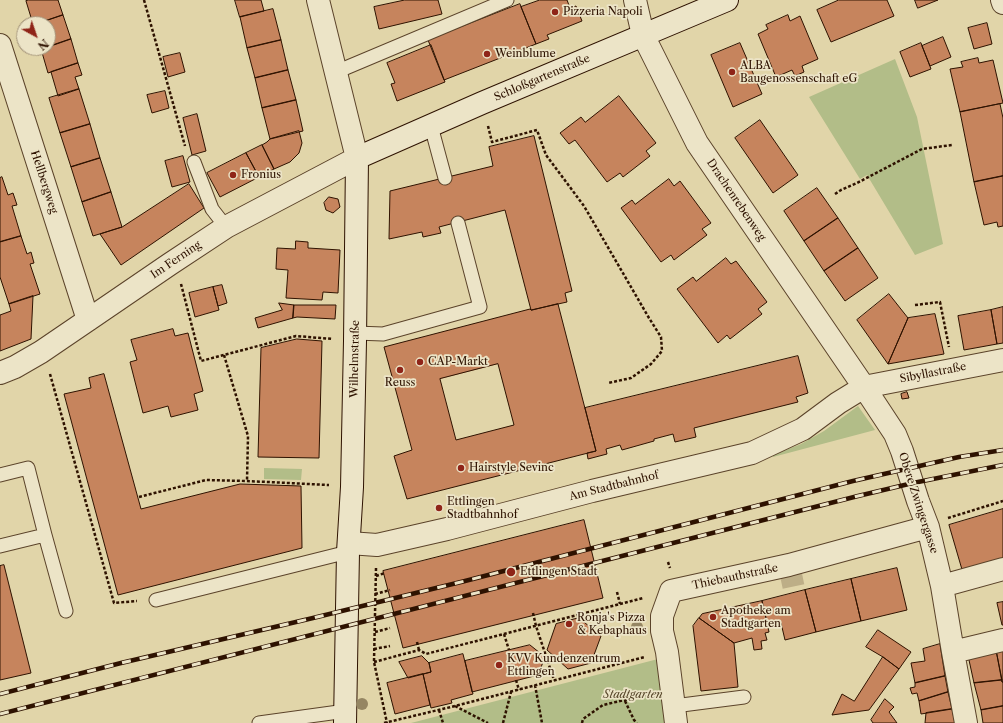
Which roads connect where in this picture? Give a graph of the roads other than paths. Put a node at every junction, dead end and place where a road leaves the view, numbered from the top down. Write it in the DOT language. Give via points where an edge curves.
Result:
graph roads {
  1 [pos="318,0"];
  2 [pos="507,0"];
  3 [pos="635,0"];
  4 [pos="727,0"];
  5 [pos="643,36"];
  6 [pos="0,45"];
  7 [pos="336,72"];
  8 [pos="431,126"];
  9 [pos="357,158"];
  10 [pos="194,162"];
  11 [pos="445,178"];
  12 [pos="458,223"];
  13 [pos="226,227"];
  14 [pos="88,320"];
  15 [pos="355,337"];
  16 [pos="1003,360"];
  17 [pos="0,373"];
  18 [pos="864,387"];
  19 [pos="0,475"];
  20 [pos="928,527"];
  21 [pos="45,535"];
  22 [pos="0,546"];
  23 [pos="349,547"];
  24 [pos="1003,569"];
  25 [pos="942,586"];
  26 [pos="156,600"];
  27 [pos="66,611"];
  28 [pos="1003,640"];
  29 [pos="953,652"];
  30 [pos="744,697"];
  31 [pos="674,706"];
  32 [pos="346,717"];
  33 [pos="259,723"];
  34 [pos="966,723"];
  1 -- 7 [label="street, Wilhelmstraße"];
  2 -- 7 [label="lane"];
  3 -- 5 [label="street, Drachenrebenweg"];
  4 -- 5 [label="street, Schloßgartenstraße"];
  5 -- 8 [label="street, Schloßgartenstraße"];
  5 -- 18 [label="street, Drachenrebenweg" via="697,143"];
  6 -- 14 [label="street, Hellbergweg"];
  7 -- 9 [label="street, Wilhelmstraße"];
  8 -- 9 [label="street, Schloßgartenstraße"];
  8 -- 11 [label="lane"];
  9 -- 13 [label="street, Im Ferning"];
  9 -- 15 [label="street, Wilhelmstraße"];
  10 -- 13 [label="lane" via="212,209"];
  12 -- 15 [label="lane" via="480,307 382,334"];
  13 -- 14 [label="street, Im Ferning"];
  14 -- 17 [label="street, Im Ferning" via="41,352"];
  15 -- 23 [label="street, Wilhelmstraße"];
  16 -- 18 [label="street, Sibyllastraße"];
  18 -- 20 [label="street, Obere Zwingergasse" via="895,434"];
  18 -- 23 [label="street, Am Stadtbahnhof" via="803,429 752,453 377,546"];
  19 -- 21 [label="lane" via="28,468"];
  20 -- 25 [label="street, Obere Zwingergasse"];
  20 -- 31 [label="street, Thiebauthstraße" via="789,566 671,591 662,616 662,631"];
  21 -- 22 [label="lane"];
  21 -- 27 [label="lane"];
  23 -- 26 [label="lane"];
  23 -- 32 [label="street, Wilhelmstraße"];
  24 -- 25 [label="street"];
  25 -- 29 [label="street, Obere Zwingergasse"];
  28 -- 29 [label="street"];
  29 -- 34 [label="street, Obere Zwingergasse"];
  30 -- 31 [label="lane"];
  32 -- 33 [label="lane"];
}
